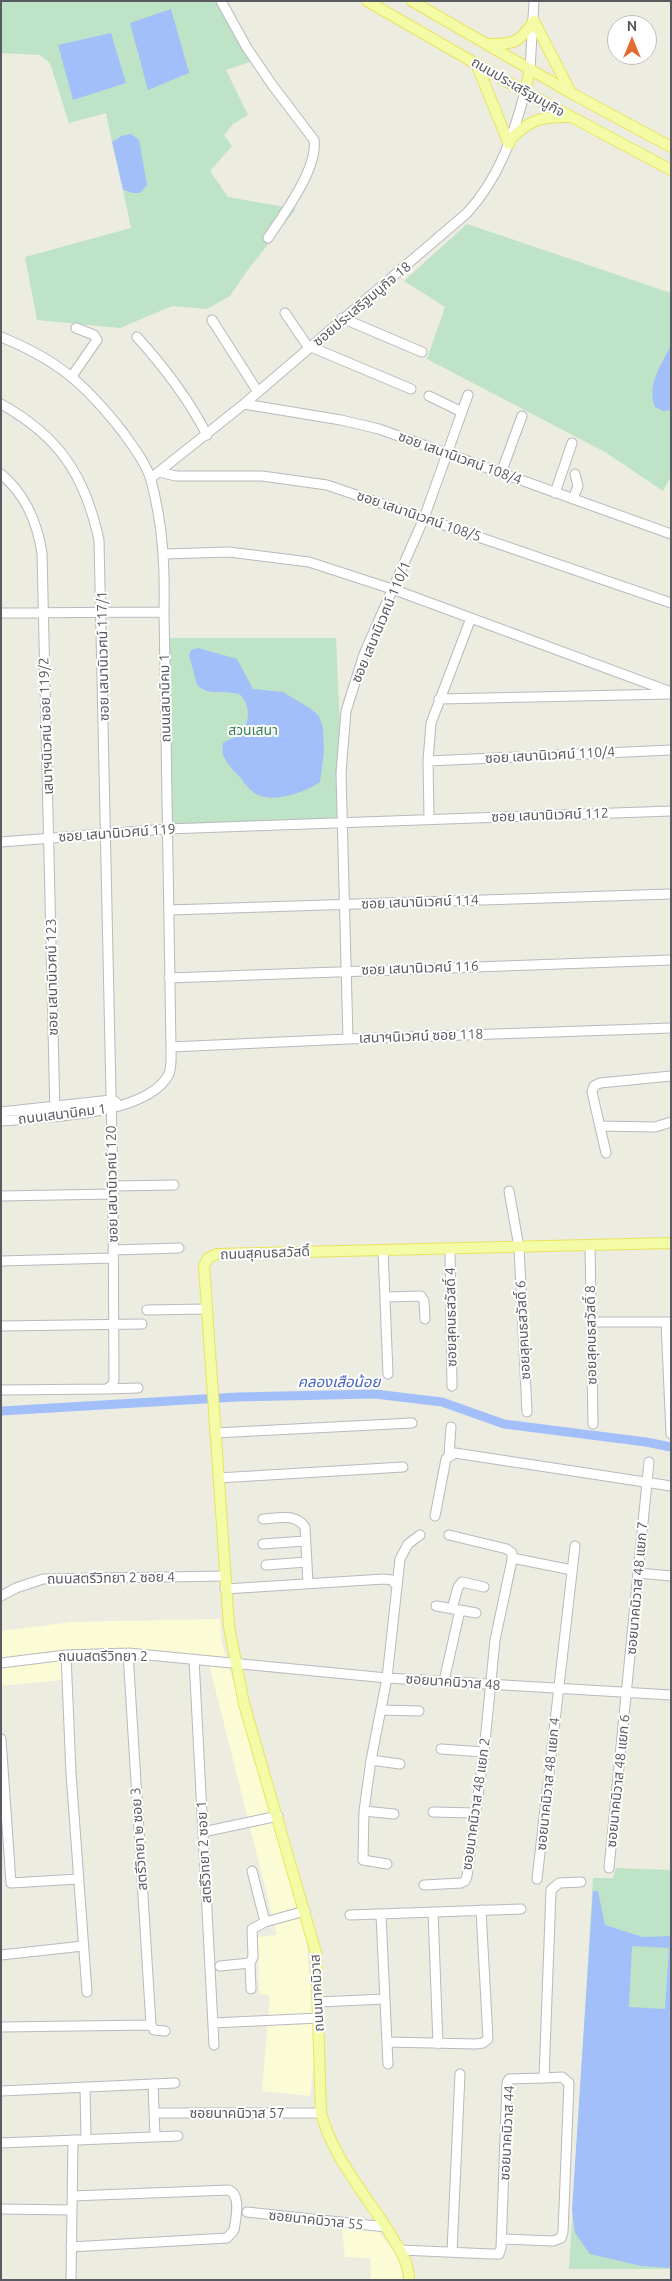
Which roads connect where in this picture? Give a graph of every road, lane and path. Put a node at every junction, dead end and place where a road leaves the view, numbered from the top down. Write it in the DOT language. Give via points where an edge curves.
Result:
graph roads {
  1 [pos="221,1"];
  2 [pos="368,1"];
  3 [pos="412,1"];
  4 [pos="534,1"];
  5 [pos="534,21"];
  6 [pos="490,44"];
  7 [pos="476,63"];
  8 [pos="530,69"];
  9 [pos="525,92"];
  10 [pos="571,93"];
  11 [pos="570,117"];
  12 [pos="511,141"];
  13 [pos="671,146"];
  14 [pos="671,170"];
  15 [pos="268,238"];
  16 [pos="285,313"];
  17 [pos="342,318"];
  18 [pos="212,320"];
  19 [pos="76,328"];
  20 [pos="1,337"];
  21 [pos="137,337"];
  22 [pos="310,347"];
  23 [pos="422,352"];
  24 [pos="72,376"];
  25 [pos="412,389"];
  26 [pos="258,392"];
  27 [pos="468,395"];
  28 [pos="430,396"];
  29 [pos="1,404"];
  30 [pos="244,404"];
  31 [pos="462,412"];
  32 [pos="522,416"];
  33 [pos="206,435"];
  34 [pos="572,443"];
  35 [pos="447,454"];
  36 [pos="159,472"];
  37 [pos="501,473"];
  38 [pos="1,474"];
  39 [pos="575,474"];
  40 [pos="150,478"];
  41 [pos="555,493"];
  42 [pos="573,499"];
  43 [pos="424,518"];
  44 [pos="671,534"];
  45 [pos="165,554"];
  46 [pos="395,590"];
  47 [pos="671,604"];
  48 [pos="164,612"];
  49 [pos="1,613"];
  50 [pos="43,613"];
  51 [pos="102,613"];
  52 [pos="471,618"];
  53 [pos="671,693"];
  54 [pos="439,699"];
  55 [pos="671,750"];
  56 [pos="428,761"];
  57 [pos="671,811"];
  58 [pos="429,818"];
  59 [pos="344,821"];
  60 [pos="233,827"];
  61 [pos="168,829"];
  62 [pos="106,833"];
  63 [pos="49,838"];
  64 [pos="1,842"];
  65 [pos="671,894"];
  66 [pos="345,904"];
  67 [pos="169,910"];
  68 [pos="671,960"];
  69 [pos="346,971"];
  70 [pos="169,978"];
  71 [pos="671,1028"];
  72 [pos="348,1039"];
  73 [pos="172,1048"];
  74 [pos="671,1076"];
  75 [pos="111,1104"];
  76 [pos="55,1111"];
  77 [pos="1,1112"];
  78 [pos="1,1121"];
  79 [pos="671,1122"];
  80 [pos="600,1126"];
  81 [pos="606,1153"];
  82 [pos="174,1185"];
  83 [pos="113,1190"];
  84 [pos="509,1191"];
  85 [pos="1,1196"];
  86 [pos="671,1243"];
  87 [pos="590,1245"];
  88 [pos="519,1247"];
  89 [pos="179,1248"];
  90 [pos="450,1248"];
  91 [pos="383,1250"];
  92 [pos="113,1254"];
  93 [pos="1,1261"];
  94 [pos="385,1297"];
  95 [pos="206,1309"];
  96 [pos="147,1310"];
  97 [pos="425,1318"];
  98 [pos="592,1322"];
  99 [pos="668,1322"];
  100 [pos="113,1324"];
  101 [pos="142,1324"];
  102 [pos="1,1326"];
  103 [pos="388,1374"];
  104 [pos="452,1386"];
  105 [pos="109,1387"];
  106 [pos="138,1388"];
  107 [pos="1,1390"];
  108 [pos="527,1412"];
  109 [pos="412,1423"];
  110 [pos="592,1424"];
  111 [pos="451,1427"];
  112 [pos="215,1433"];
  113 [pos="671,1434"];
  114 [pos="449,1455"];
  115 [pos="649,1462"];
  116 [pos="403,1467"];
  117 [pos="218,1478"];
  118 [pos="647,1482"];
  119 [pos="671,1486"];
  120 [pos="435,1516"];
  121 [pos="263,1519"];
  122 [pos="420,1535"];
  123 [pos="449,1535"];
  124 [pos="305,1541"];
  125 [pos="263,1544"];
  126 [pos="575,1546"];
  127 [pos="512,1558"];
  128 [pos="307,1562"];
  129 [pos="266,1566"];
  130 [pos="572,1570"];
  131 [pos="638,1573"];
  132 [pos="225,1576"];
  133 [pos="671,1576"];
  134 [pos="308,1584"];
  135 [pos="396,1585"];
  136 [pos="484,1587"];
  137 [pos="225,1589"];
  138 [pos="1,1596"];
  139 [pos="436,1606"];
  140 [pos="456,1610"];
  141 [pos="476,1613"];
  142 [pos="128,1653"];
  143 [pos="66,1655"];
  144 [pos="194,1659"];
  145 [pos="1,1662"];
  146 [pos="235,1662"];
  147 [pos="387,1678"];
  148 [pos="444,1682"];
  149 [pos="491,1685"];
  150 [pos="558,1689"];
  151 [pos="628,1693"];
  152 [pos="671,1695"];
  153 [pos="380,1710"];
  154 [pos="419,1712"];
  155 [pos="1,1739"];
  156 [pos="440,1749"];
  157 [pos="484,1752"];
  158 [pos="371,1760"];
  159 [pos="400,1764"];
  160 [pos="364,1810"];
  161 [pos="433,1812"];
  162 [pos="474,1813"];
  163 [pos="394,1814"];
  164 [pos="278,1816"];
  165 [pos="203,1832"];
  166 [pos="387,1864"];
  167 [pos="609,1868"];
  168 [pos="252,1871"];
  169 [pos="78,1879"];
  170 [pos="537,1879"];
  171 [pos="581,1882"];
  172 [pos="424,1885"];
  173 [pos="521,1909"];
  174 [pos="481,1910"];
  175 [pos="305,1911"];
  176 [pos="433,1912"];
  177 [pos="382,1915"];
  178 [pos="350,1916"];
  179 [pos="265,1922"];
  180 [pos="83,1946"];
  181 [pos="1,1955"];
  182 [pos="250,1963"];
  183 [pos="220,1966"];
  184 [pos="251,1989"];
  185 [pos="87,1992"];
  186 [pos="385,2000"];
  187 [pos="318,2002"];
  188 [pos="319,2018"];
  189 [pos="213,2023"];
  190 [pos="152,2025"];
  191 [pos="1,2027"];
  192 [pos="165,2031"];
  193 [pos="387,2042"];
  194 [pos="438,2044"];
  195 [pos="214,2045"];
  196 [pos="388,2064"];
  197 [pos="460,2074"];
  198 [pos="544,2078"];
  199 [pos="175,2083"];
  200 [pos="153,2084"];
  201 [pos="85,2087"];
  202 [pos="1,2091"];
  203 [pos="154,2113"];
  204 [pos="321,2114"];
  205 [pos="155,2136"];
  206 [pos="178,2136"];
  207 [pos="86,2139"];
  208 [pos="73,2140"];
  209 [pos="1,2143"];
  210 [pos="72,2196"];
  211 [pos="1,2209"];
  212 [pos="71,2210"];
  213 [pos="247,2212"];
  214 [pos="386,2227"];
  215 [pos="503,2239"];
  216 [pos="71,2247"];
  217 [pos="401,2250"];
  218 [pos="452,2252"];
  219 [pos="71,2280"];
  220 [pos="410,2280"];
  1 -- 15 [label="street" via="262,71 314,140 313,155 301,184"];
  2 -- 7 [label="main road, ถนนประเสริฐมนูกิจ"];
  3 -- 6 [label="main road, ถนนประเสริฐมนูกิจ"];
  4 -- 5 [label="street"];
  5 -- 6 [label="main road" via="518,40 504,45"];
  5 -- 8 [label="street"];
  5 -- 10 [label="main road"];
  6 -- 8 [label="main road, ถนนประเสริฐมนูกิจ"];
  7 -- 9 [label="main road, ถนนประเสริฐมนูกิจ"];
  7 -- 12 [label="main road"];
  8 -- 9 [label="main road"];
  8 -- 10 [label="main road, ถนนประเสริฐมนูกิจ"];
  9 -- 11 [label="main road, ถนนประเสริฐมนูกิจ"];
  9 -- 12 [label="street, ซอยประเสริฐมนูกิจ 18"];
  10 -- 13 [label="main road, ถนนประเสริฐมนูกิจ"];
  11 -- 12 [label="main road" via="537,119 523,126"];
  11 -- 14 [label="main road, ถนนประเสริฐมนูกิจ"];
  12 -- 17 [label="street, ซอยประเสริฐมนูกิจ 18" via="487,189 467,213"];
  16 -- 22 [label="street"];
  17 -- 22 [label="street, ซอยประเสริฐมนูกิจ 18"];
  17 -- 23 [label="street"];
  18 -- 26 [label="street"];
  19 -- 24 [label="street" via="94,335 97,340"];
  20 -- 24 [label="street, ถนนเสนานิคม 1" via="30,349"];
  21 -- 33 [label="street" via="171,376"];
  22 -- 25 [label="street"];
  22 -- 26 [label="street, ซอยประเสริฐมนูกิจ 18"];
  24 -- 40 [label="street, ถนนเสนานิคม 1" via="124,434"];
  26 -- 30 [label="street, ซอยประเสริฐมนูกิจ 18"];
  27 -- 31 [label="street, ซอย เสนานิเวศน์ 110/1"];
  28 -- 31 [label="street"];
  29 -- 51 [label="street, ซอย เสนานิเวศน์ 117/1" via="46,435 81,483 92,506 99,540"];
  30 -- 33 [label="street, ซอยประเสริฐมนูกิจ 18"];
  30 -- 35 [label="street, ซอย เสนานิเวศน์ 108/4" via="341,420"];
  31 -- 35 [label="street, ซอย เสนานิเวศน์ 110/1"];
  32 -- 37 [label="street"];
  33 -- 36 [label="street, ซอยประเสริฐมนูกิจ 18"];
  34 -- 41 [label="street"];
  35 -- 37 [label="street, ซอย เสนานิเวศน์ 108/4"];
  35 -- 43 [label="street, ซอย เสนานิเวศน์ 110/1"];
  36 -- 40 [label="street, ซอยประเสริฐมนูกิจ 18"];
  36 -- 43 [label="street, ซอย เสนานิเวศน์ 108/5" via="176,476 262,476 327,485"];
  37 -- 41 [label="street, ซอย เสนานิเวศน์ 108/4"];
  38 -- 50 [label="street, เสนาฯนิเวศน์ ซอย 119/2" via="24,499 39,532"];
  39 -- 42 [label="street" via="578,486"];
  40 -- 45 [label="street, ถนนเสนานิคม 1"];
  41 -- 42 [label="street, ซอย เสนานิเวศน์ 108/4"];
  42 -- 44 [label="street, ซอย เสนานิเวศน์ 108/4"];
  43 -- 46 [label="street, ซอย เสนานิเวศน์ 110/1"];
  43 -- 47 [label="street, ซอย เสนานิเวศน์ 108/5"];
  45 -- 46 [label="street" via="229,552 309,562"];
  45 -- 48 [label="street, ถนนเสนานิคม 1"];
  46 -- 52 [label="street"];
  46 -- 59 [label="street, ซอย เสนานิเวศน์ 110/1" via="364,654 346,711 341,773"];
  48 -- 51 [label="street"];
  48 -- 61 [label="street, ถนนเสนานิคม 1"];
  49 -- 50 [label="street"];
  50 -- 51 [label="street"];
  50 -- 63 [label="street, เสนาฯนิเวศน์ ซอย 119/2"];
  51 -- 62 [label="street, ซอย เสนานิเวศน์ 117/1"];
  52 -- 53 [label="street"];
  52 -- 54 [label="street"];
  53 -- 54 [label="street"];
  54 -- 56 [label="street" via="431,723"];
  55 -- 56 [label="street, ซอย เสนานิเวศน์ 110/4"];
  56 -- 58 [label="street"];
  57 -- 58 [label="street, ซอย เสนานิเวศน์ 112"];
  58 -- 59 [label="street, ซอย เสนานิเวศน์ 112"];
  59 -- 60 [label="street, ซอย เสนานิเวศน์ 112"];
  59 -- 66 [label="street, ซอย เสนานิเวศน์ 110/1"];
  60 -- 61 [label="street, ซอย เสนานิเวศน์ 119"];
  61 -- 62 [label="street, ซอย เสนานิเวศน์ 119"];
  61 -- 67 [label="street, ถนนเสนานิคม 1"];
  62 -- 63 [label="street, ซอย เสนานิเวศน์ 119"];
  62 -- 75 [label="street, ซอย เสนานิเวศน์ 120"];
  63 -- 64 [label="street, ซอย เสนานิเวศน์ 119"];
  63 -- 76 [label="street, ซอย เสนานิเวศน์ 123"];
  65 -- 66 [label="street, ซอย เสนานิเวศน์ 114"];
  66 -- 67 [label="street, ซอย เสนานิเวศน์ 114"];
  66 -- 69 [label="street, ซอย เสนานิเวศน์ 110/1"];
  67 -- 70 [label="street, ถนนเสนานิคม 1"];
  68 -- 69 [label="street, ซอย เสนานิเวศน์ 116"];
  69 -- 70 [label="street, ซอย เสนานิเวศน์ 116"];
  69 -- 72 [label="street, ซอย เสนานิเวศน์ 110/1"];
  70 -- 73 [label="street, ถนนเสนานิคม 1"];
  71 -- 72 [label="street, เสนาฯนิเวศน์ ซอย 118"];
  72 -- 73 [label="street, เสนาฯนิเวศน์ ซอย 118"];
  73 -- 75 [label="street, ถนนเสนานิคม 1" via="170,1072 159,1087 147,1096 123,1104"];
  74 -- 80 [label="street" via="594,1086 592,1092"];
  75 -- 76 [label="street, ถนนเสนานิคม 1"];
  75 -- 83 [label="street, ซอย เสนานิเวศน์ 120"];
  76 -- 77 [label="street, ถนนเสนานิคม 1"];
  76 -- 78 [label="street, ถนนเสนานิคม 1"];
  79 -- 80 [label="street" via="655,1127"];
  80 -- 81 [label="street"];
  82 -- 83 [label="street"];
  83 -- 85 [label="street"];
  83 -- 92 [label="street, ซอย เสนานิเวศน์ 120"];
  84 -- 88 [label="street, ซอยสุคนธสวัสดิ์ 6"];
  86 -- 87 [label="main road, ถนนสุคนธสวัสดิ์"];
  87 -- 88 [label="main road, ถนนสุคนธสวัสดิ์"];
  87 -- 98 [label="street, ซอยสุคนธสวัสดิ์ 8"];
  88 -- 90 [label="main road, ถนนสุคนธสวัสดิ์"];
  88 -- 108 [label="street, ซอยสุคนธสวัสดิ์ 6"];
  89 -- 92 [label="street"];
  90 -- 91 [label="main road, ถนนสุคนธสวัสดิ์"];
  90 -- 104 [label="street, ซอยสุคนธสวัสดิ์ 4"];
  91 -- 94 [label="street"];
  91 -- 95 [label="main road, ถนนสุคนธสวัสดิ์" via="212,1255 204,1266"];
  92 -- 93 [label="street"];
  92 -- 100 [label="street, ซอย เสนานิเวศน์ 120"];
  94 -- 97 [label="street" via="421,1296"];
  94 -- 103 [label="street"];
  95 -- 96 [label="street"];
  95 -- 112 [label="main road, ถนนสุคนธสวัสดิ์"];
  98 -- 99 [label="street"];
  98 -- 110 [label="street, ซอยสุคนธสวัสดิ์ 8"];
  99 -- 113 [label="street"];
  100 -- 101 [label="street"];
  100 -- 102 [label="street"];
  100 -- 105 [label="street, ซอย เสนานิเวศน์ 120"];
  105 -- 106 [label="street"];
  105 -- 107 [label="street"];
  109 -- 112 [label="street"];
  111 -- 114 [label="street"];
  112 -- 117 [label="main road, ถนนสุคนธสวัสดิ์"];
  114 -- 118 [label="street" via="455,1453"];
  114 -- 120 [label="street"];
  115 -- 118 [label="street, ซอยนาคนิวาส 48 แยก 7"];
  116 -- 117 [label="street"];
  117 -- 132 [label="main road, ถนนสุคนธสวัสดิ์"];
  118 -- 119 [label="street"];
  118 -- 131 [label="street, ซอยนาคนิวาส 48 แยก 7"];
  121 -- 124 [label="street" via="296,1518 305,1527"];
  122 -- 135 [label="street" via="408,1544 400,1559"];
  123 -- 127 [label="street" via="508,1549"];
  124 -- 125 [label="street"];
  124 -- 128 [label="street"];
  126 -- 130 [label="street, ซอยนาคนิวาส 48 แยก 4"];
  127 -- 130 [label="street"];
  127 -- 149 [label="street, ซอยนาคนิวาส 48 แยก 2" via="495,1640"];
  128 -- 129 [label="street"];
  128 -- 134 [label="street"];
  130 -- 150 [label="street, ซอยนาคนิวาส 48 แยก 4"];
  131 -- 133 [label="street"];
  131 -- 151 [label="street, ซอยนาคนิวาส 48 แยก 7"];
  132 -- 137 [label="main road, ถนนสุคนธสวัสดิ์"];
  132 -- 138 [label="street, ถนนสตรีวิทยา 2 ซอย 4" via="44,1579"];
  134 -- 135 [label="street" via="384,1579 392,1580"];
  134 -- 137 [label="street"];
  135 -- 147 [label="street"];
  136 -- 140 [label="street" via="462,1582 458,1587"];
  137 -- 146 [label="main road, ถนนสุคนธสวัสดิ์"];
  139 -- 140 [label="street"];
  140 -- 141 [label="street"];
  140 -- 148 [label="street"];
  142 -- 143 [label="street, ถนนสตรีวิทยา 2"];
  142 -- 144 [label="street, ถนนสตรีวิทยา 2"];
  142 -- 190 [label="street, สตรีวิทยา ๒ ซอย 3"];
  143 -- 145 [label="street, ถนนสตรีวิทยา 2"];
  143 -- 169 [label="street"];
  144 -- 146 [label="street, ถนนสตรีวิทยา 2"];
  144 -- 165 [label="street, สตรีวิทยา 2 ซอย 1"];
  146 -- 147 [label="street, ซอยนาคนิวาส 48"];
  146 -- 164 [label="main road, ถนนนาคนิวาส" via="244,1704"];
  147 -- 148 [label="street, ซอยนาคนิวาส 48"];
  147 -- 153 [label="street"];
  148 -- 149 [label="street, ซอยนาคนิวาส 48"];
  149 -- 150 [label="street, ซอยนาคนิวาส 48"];
  149 -- 157 [label="street, ซอยนาคนิวาส 48 แยก 2"];
  150 -- 151 [label="street, ซอยนาคนิวาส 48"];
  150 -- 170 [label="street, ซอยนาคนิวาส 48 แยก 4"];
  151 -- 152 [label="street, ซอยนาคนิวาส 48"];
  151 -- 167 [label="street, ซอยนาคนิวาส 48 แยก 6"];
  153 -- 154 [label="street"];
  153 -- 158 [label="street"];
  155 -- 169 [label="street" via="11,1883"];
  156 -- 157 [label="street"];
  157 -- 162 [label="street, ซอยนาคนิวาส 48 แยก 2"];
  158 -- 159 [label="street"];
  158 -- 160 [label="street"];
  160 -- 163 [label="street"];
  160 -- 166 [label="street" via="363,1860"];
  161 -- 162 [label="street"];
  162 -- 172 [label="street, ซอยนาคนิวาส 48 แยก 2" via="465,1881"];
  164 -- 165 [label="street"];
  164 -- 175 [label="main road, ถนนนาคนิวาส"];
  165 -- 189 [label="street, สตรีวิทยา 2 ซอย 1"];
  168 -- 179 [label="street"];
  169 -- 180 [label="street"];
  171 -- 198 [label="street" via="559,1883 551,1890"];
  173 -- 174 [label="street"];
  174 -- 176 [label="street"];
  174 -- 194 [label="street" via="488,2039 476,2044"];
  175 -- 179 [label="street"];
  175 -- 187 [label="main road, ถนนนาคนิวาส" via="316,1953"];
  176 -- 177 [label="street"];
  176 -- 194 [label="street"];
  177 -- 178 [label="street"];
  177 -- 186 [label="street"];
  179 -- 182 [label="street" via="252,1929 253,1957"];
  180 -- 181 [label="street"];
  180 -- 185 [label="street"];
  182 -- 183 [label="street"];
  182 -- 184 [label="street"];
  186 -- 187 [label="street"];
  186 -- 193 [label="street"];
  187 -- 188 [label="main road, ถนนนาคนิวาส"];
  188 -- 189 [label="street"];
  188 -- 204 [label="main road, ถนนนาคนิวาส"];
  189 -- 195 [label="street, สตรีวิทยา 2 ซอย 1"];
  190 -- 191 [label="street"];
  190 -- 192 [label="street" via="154,2030"];
  193 -- 194 [label="street"];
  193 -- 196 [label="street"];
  197 -- 218 [label="street"];
  198 -- 215 [label="street, ซอยนาคนิวาส 44" via="509,2079 507,2083"];
  198 -- 215 [label="street" via="562,2077 569,2083 563,2232 561,2238 553,2241"];
  199 -- 200 [label="street"];
  200 -- 201 [label="street"];
  200 -- 203 [label="street"];
  201 -- 202 [label="street"];
  201 -- 207 [label="street"];
  203 -- 204 [label="street, ซอยนาคนิวาส 57"];
  203 -- 205 [label="street"];
  204 -- 214 [label="main road, ถนนนาคนิวาส" via="336,2150"];
  205 -- 206 [label="street"];
  205 -- 207 [label="street"];
  207 -- 208 [label="street"];
  208 -- 209 [label="street"];
  208 -- 210 [label="street"];
  210 -- 212 [label="street"];
  210 -- 216 [label="street" via="229,2190 236,2198 234,2230 226,2238"];
  211 -- 212 [label="street"];
  212 -- 216 [label="street"];
  213 -- 214 [label="street, ซอยนาคนิวาส 55"];
  214 -- 217 [label="main road, ถนนนาคนิวาส"];
  215 -- 218 [label="street" via="498,2254"];
  216 -- 219 [label="street"];
  217 -- 218 [label="street"];
  217 -- 220 [label="main road, ถนนนาคนิวาส"];
}
